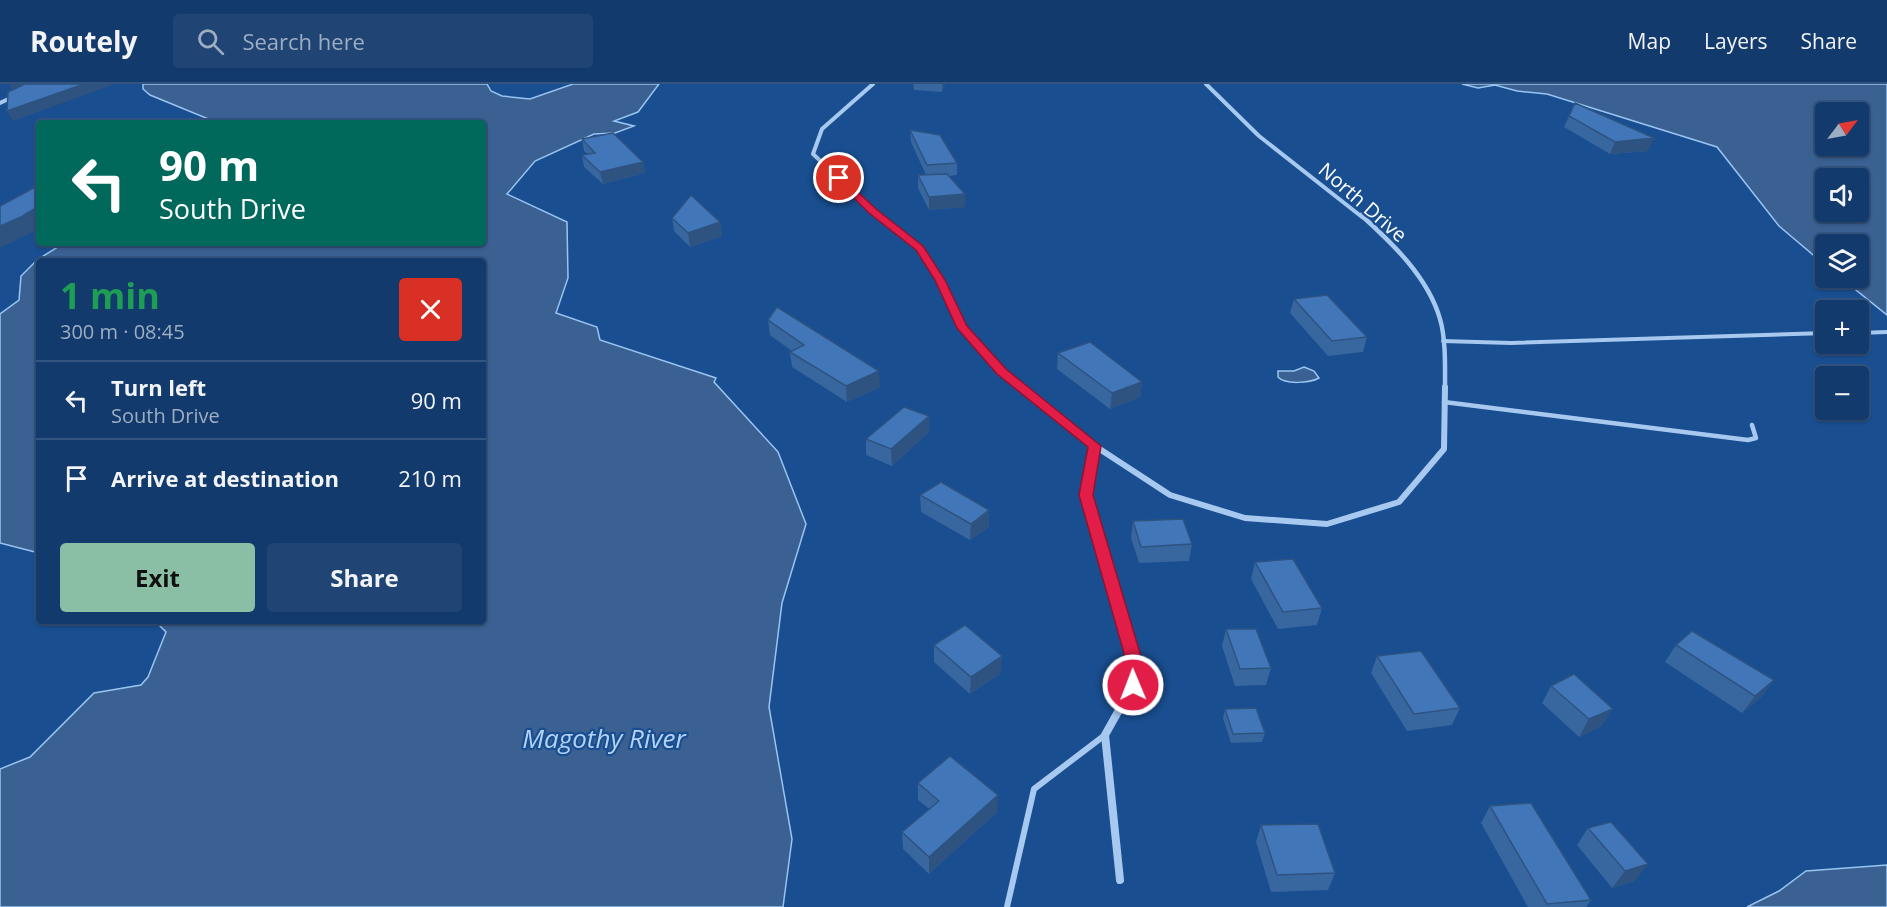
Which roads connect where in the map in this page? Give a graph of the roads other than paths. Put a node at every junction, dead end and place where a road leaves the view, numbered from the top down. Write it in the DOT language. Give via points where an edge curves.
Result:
graph roads {
  1 [pos="873,84"];
  2 [pos="1206,84"];
  3 [pos="16,96"];
  4 [pos="0,103"];
  5 [pos="1887,332"];
  6 [pos="1815,333"];
  7 [pos="1869,333"];
  8 [pos="1443,341"];
  9 [pos="1444,402"];
  10 [pos="1752,425"];
  11 [pos="1095,446"];
  12 [pos="1105,735"];
  13 [pos="1120,880"];
  14 [pos="1007,907"];
  1 -- 11 [label="street, North Drive" via="822,129 813,154 873,211 920,248 963,328 1001,371"];
  2 -- 8 [label="street, North Drive" via="1259,136 1384,236 1421,280 1440,320"];
  3 -- 4 [label="street"];
  5 -- 7 [label="lane"];
  6 -- 8 [label="lane" via="1511,343"];
  8 -- 9 [label="street, North Drive"];
  9 -- 10 [label="lane" via="1748,440 1756,438"];
  9 -- 11 [label="street, North Drive" via="1444,449 1399,502 1327,524 1245,518 1170,495"];
  11 -- 12 [label="street" via="1086,495 1132,653 1133,685"];
  12 -- 13 [label="street"];
  12 -- 14 [label="lane" via="1034,789"];
}
